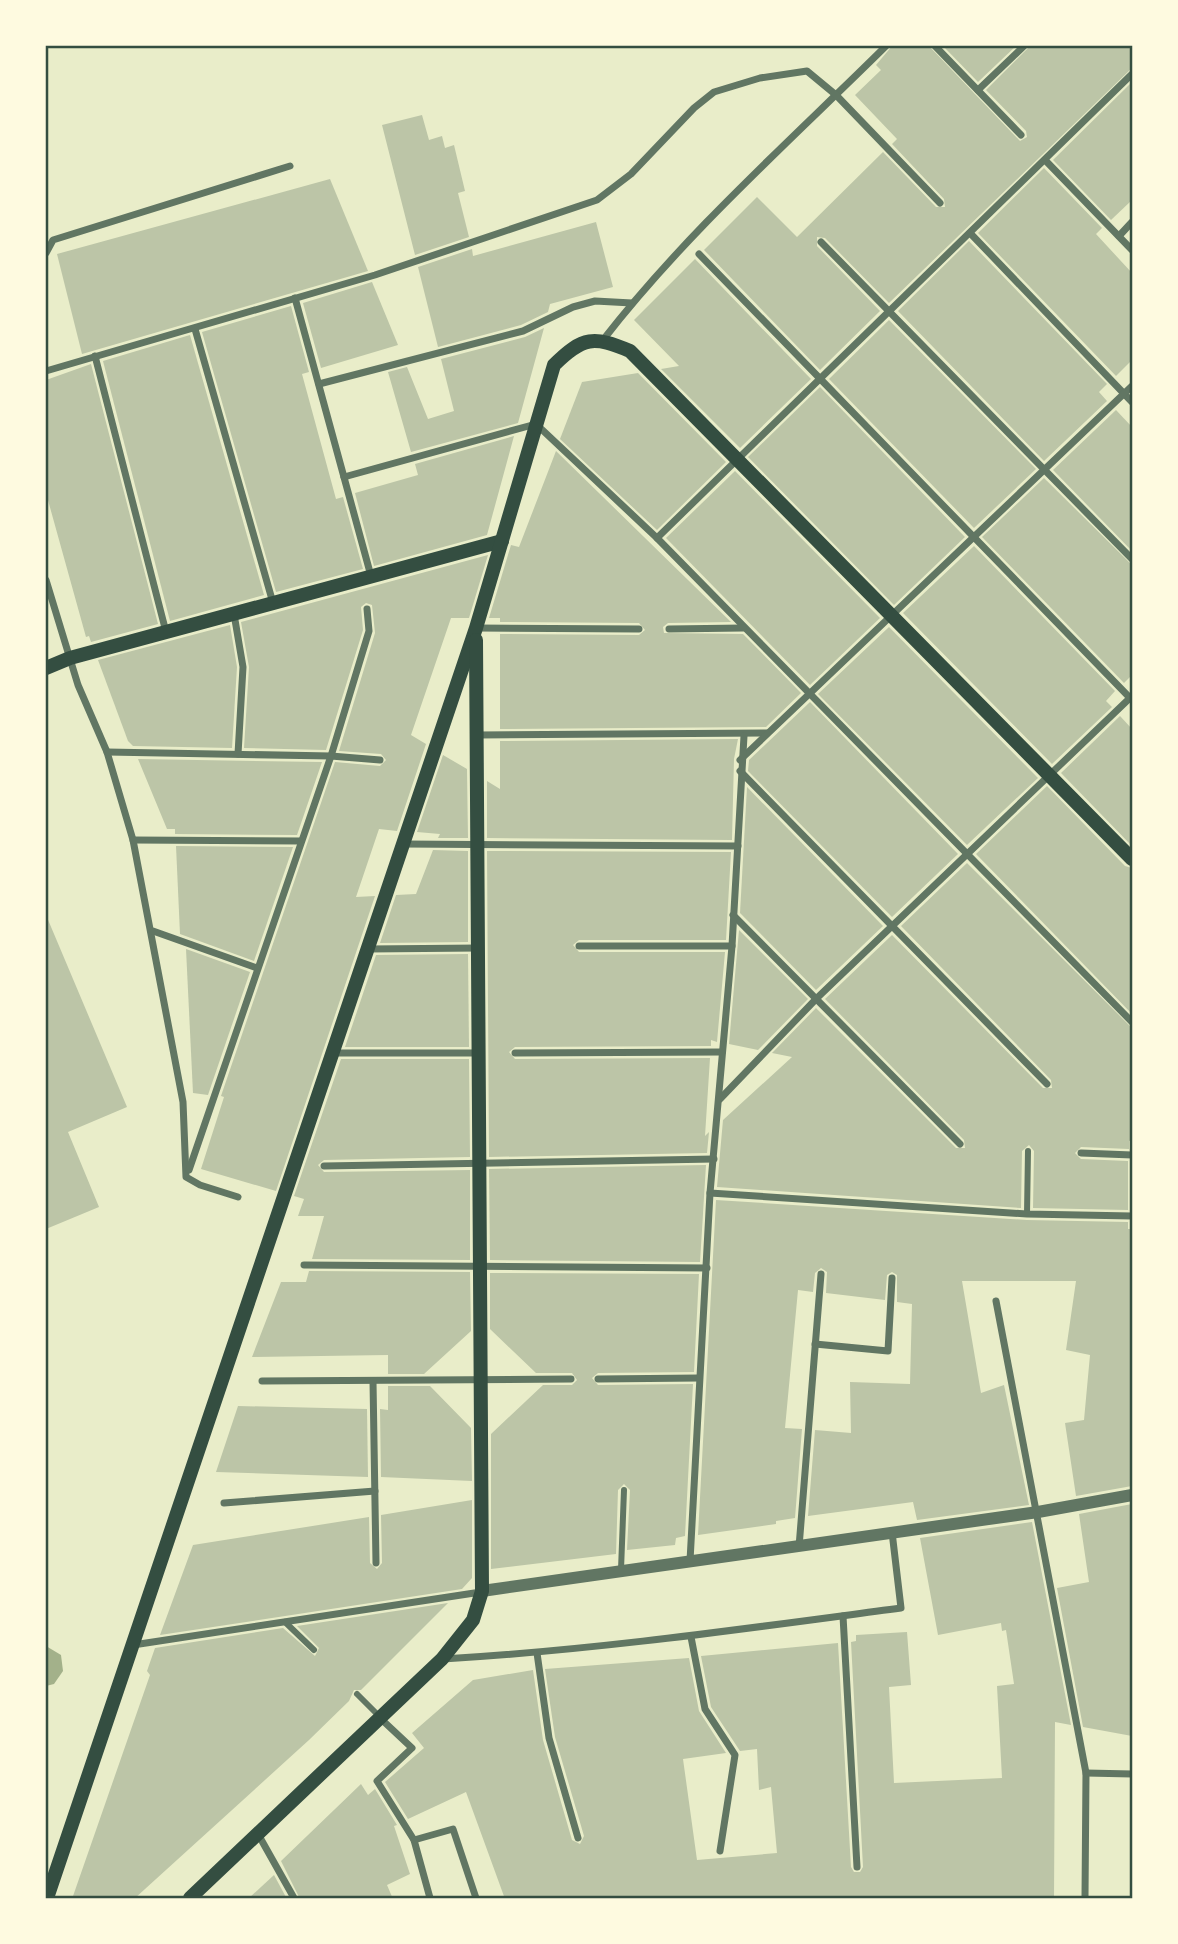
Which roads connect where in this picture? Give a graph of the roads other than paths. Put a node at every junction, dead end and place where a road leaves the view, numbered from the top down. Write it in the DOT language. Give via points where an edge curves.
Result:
graph roads {
  1 [pos="886,46"];
  2 [pos="934,46"];
  3 [pos="1024,46"];
  4 [pos="1132,74"];
  5 [pos="978,90"];
  6 [pos="836,95"];
  7 [pos="1021,135"];
  8 [pos="1045,160"];
  9 [pos="290,166"];
  10 [pos="940,202"];
  11 [pos="1132,222"];
  12 [pos="970,233"];
  13 [pos="1119,236"];
  14 [pos="821,242"];
  15 [pos="1132,250"];
  16 [pos="46,253"];
  17 [pos="699,254"];
  18 [pos="295,298"];
  19 [pos="632,303"];
  20 [pos="890,312"];
  21 [pos="195,329"];
  22 [pos="603,340"];
  23 [pos="95,356"];
  24 [pos="46,372"];
  25 [pos="820,379"];
  26 [pos="319,384"];
  27 [pos="1132,386"];
  28 [pos="1125,393"];
  29 [pos="1132,402"];
  30 [pos="537,424"];
  31 [pos="739,458"];
  32 [pos="1045,470"];
  33 [pos="344,477"];
  34 [pos="657,538"];
  35 [pos="973,538"];
  36 [pos="502,541"];
  37 [pos="1132,559"];
  38 [pos="371,576"];
  39 [pos="46,580"];
  40 [pos="273,603"];
  41 [pos="368,609"];
  42 [pos="234,614"];
  43 [pos="890,617"];
  44 [pos="476,628"];
  45 [pos="743,628"];
  46 [pos="639,629"];
  47 [pos="669,629"];
  48 [pos="166,632"];
  49 [pos="70,658"];
  50 [pos="46,668"];
  51 [pos="808,695"];
  52 [pos="1132,698"];
  53 [pos="768,733"];
  54 [pos="478,735"];
  55 [pos="744,736"];
  56 [pos="107,752"];
  57 [pos="237,754"];
  58 [pos="331,756"];
  59 [pos="380,760"];
  60 [pos="740,760"];
  61 [pos="740,771"];
  62 [pos="1049,776"];
  63 [pos="134,840"];
  64 [pos="301,841"];
  65 [pos="478,842"];
  66 [pos="403,844"];
  67 [pos="738,846"];
  68 [pos="967,855"];
  69 [pos="1132,859"];
  70 [pos="733,915"];
  71 [pos="891,928"];
  72 [pos="153,931"];
  73 [pos="579,946"];
  74 [pos="732,946"];
  75 [pos="479,948"];
  76 [pos="367,949"];
  77 [pos="257,968"];
  78 [pos="817,998"];
  79 [pos="1132,1022"];
  80 [pos="722,1052"];
  81 [pos="332,1053"];
  82 [pos="479,1053"];
  83 [pos="515,1053"];
  84 [pos="1047,1084"];
  85 [pos="720,1099"];
  86 [pos="960,1144"];
  87 [pos="1028,1151"];
  88 [pos="1081,1153"];
  89 [pos="1132,1155"];
  90 [pos="713,1159"];
  91 [pos="480,1163"];
  92 [pos="324,1166"];
  93 [pos="186,1177"];
  94 [pos="710,1194"];
  95 [pos="238,1197"];
  96 [pos="1027,1214"];
  97 [pos="1132,1216"];
  98 [pos="304,1265"];
  99 [pos="481,1266"];
  100 [pos="707,1268"];
  101 [pos="821,1274"];
  102 [pos="891,1278"];
  103 [pos="996,1301"];
  104 [pos="815,1343"];
  105 [pos="699,1378"];
  106 [pos="571,1379"];
  107 [pos="598,1379"];
  108 [pos="481,1380"];
  109 [pos="262,1381"];
  110 [pos="373,1381"];
  111 [pos="624,1490"];
  112 [pos="375,1491"];
  113 [pos="1132,1495"];
  114 [pos="225,1503"];
  115 [pos="1038,1512"];
  116 [pos="892,1532"];
  117 [pos="799,1547"];
  118 [pos="690,1562"];
  119 [pos="376,1563"];
  120 [pos="621,1570"];
  121 [pos="482,1591"];
  122 [pos="843,1616"];
  123 [pos="285,1622"];
  124 [pos="691,1637"];
  125 [pos="132,1645"];
  126 [pos="314,1650"];
  127 [pos="537,1653"];
  128 [pos="442,1659"];
  129 [pos="356,1694"];
  130 [pos="380,1717"];
  131 [pos="1086,1773"];
  132 [pos="1132,1774"];
  133 [pos="258,1834"];
  134 [pos="578,1838"];
  135 [pos="414,1840"];
  136 [pos="720,1851"];
  137 [pos="857,1867"];
  138 [pos="47,1899"];
  139 [pos="190,1899"];
  140 [pos="294,1899"];
  141 [pos="430,1899"];
  142 [pos="476,1899"];
  143 [pos="1085,1899"];
  1 -- 6 [label="street"];
  2 -- 5 [label="street"];
  3 -- 5 [label="street"];
  4 -- 8 [label="street"];
  5 -- 7 [label="street"];
  6 -- 10 [label="street"];
  6 -- 18 [label="street" via="807,71 760,78 714,93 631,174 597,200"];
  6 -- 19 [label="street"];
  8 -- 12 [label="street"];
  8 -- 13 [label="street"];
  9 -- 16 [label="street" via="53,240"];
  11 -- 13 [label="street"];
  12 -- 20 [label="street"];
  12 -- 28 [label="street"];
  13 -- 15 [label="street"];
  14 -- 20 [label="street"];
  17 -- 25 [label="street"];
  18 -- 21 [label="street"];
  18 -- 26 [label="street"];
  19 -- 22 [label="street"];
  19 -- 26 [label="street" via="595,301 523,331"];
  20 -- 25 [label="street"];
  20 -- 32 [label="street"];
  21 -- 23 [label="street"];
  21 -- 40 [label="street"];
  22 -- 30 [label="main road" via="573,345 554,365"];
  22 -- 31 [label="main road" via="630,351"];
  23 -- 24 [label="street"];
  23 -- 48 [label="street"];
  25 -- 31 [label="street"];
  25 -- 35 [label="street"];
  26 -- 33 [label="street"];
  27 -- 28 [label="street"];
  28 -- 29 [label="street"];
  28 -- 32 [label="street"];
  30 -- 33 [label="street"];
  30 -- 34 [label="street"];
  30 -- 36 [label="main road"];
  31 -- 34 [label="street"];
  31 -- 43 [label="main road"];
  32 -- 35 [label="street"];
  32 -- 37 [label="street"];
  33 -- 38 [label="street"];
  34 -- 45 [label="street"];
  35 -- 43 [label="street"];
  35 -- 52 [label="street"];
  36 -- 38 [label="main road"];
  36 -- 44 [label="main road"];
  38 -- 40 [label="main road"];
  39 -- 49 [label="street"];
  40 -- 42 [label="main road"];
  41 -- 58 [label="street" via="369,631"];
  42 -- 48 [label="main road"];
  42 -- 57 [label="street" via="243,667"];
  43 -- 51 [label="street"];
  43 -- 62 [label="main road"];
  44 -- 46 [label="street"];
  44 -- 54 [label="main road"];
  44 -- 66 [label="main road"];
  45 -- 47 [label="street"];
  45 -- 51 [label="street"];
  48 -- 49 [label="main road"];
  49 -- 50 [label="main road"];
  49 -- 56 [label="street"];
  51 -- 53 [label="street"];
  51 -- 68 [label="street"];
  52 -- 62 [label="street"];
  53 -- 55 [label="street"];
  53 -- 60 [label="street"];
  54 -- 55 [label="street"];
  54 -- 65 [label="main road"];
  55 -- 60 [label="street"];
  56 -- 57 [label="street"];
  56 -- 63 [label="street"];
  57 -- 58 [label="street"];
  58 -- 59 [label="street"];
  58 -- 64 [label="street"];
  60 -- 61 [label="street"];
  61 -- 67 [label="street"];
  61 -- 71 [label="street"];
  62 -- 68 [label="street"];
  62 -- 69 [label="main road"];
  63 -- 64 [label="street"];
  63 -- 72 [label="street"];
  64 -- 77 [label="street"];
  65 -- 66 [label="street"];
  65 -- 67 [label="street"];
  65 -- 75 [label="main road"];
  66 -- 76 [label="main road"];
  67 -- 70 [label="street"];
  68 -- 71 [label="street"];
  68 -- 79 [label="street"];
  70 -- 74 [label="street"];
  70 -- 78 [label="street"];
  71 -- 78 [label="street"];
  71 -- 84 [label="street"];
  72 -- 77 [label="street"];
  72 -- 93 [label="street" via="183,1102"];
  73 -- 74 [label="street"];
  74 -- 80 [label="street"];
  75 -- 76 [label="street"];
  75 -- 82 [label="main road"];
  76 -- 81 [label="main road"];
  77 -- 93 [label="street"];
  78 -- 85 [label="street"];
  78 -- 86 [label="street"];
  80 -- 83 [label="street"];
  80 -- 85 [label="street"];
  81 -- 82 [label="street"];
  81 -- 125 [label="main road"];
  82 -- 91 [label="main road"];
  85 -- 90 [label="street"];
  87 -- 96 [label="street"];
  88 -- 89 [label="street"];
  90 -- 91 [label="street"];
  90 -- 94 [label="street"];
  91 -- 92 [label="street"];
  91 -- 99 [label="main road"];
  93 -- 95 [label="street"];
  94 -- 96 [label="street"];
  94 -- 100 [label="street"];
  96 -- 97 [label="street"];
  98 -- 99 [label="street"];
  99 -- 100 [label="street"];
  99 -- 108 [label="main road"];
  100 -- 105 [label="street"];
  101 -- 104 [label="street"];
  102 -- 104 [label="street" via="887,1351"];
  103 -- 115 [label="street"];
  104 -- 117 [label="street"];
  105 -- 107 [label="street"];
  105 -- 118 [label="street"];
  106 -- 108 [label="street"];
  108 -- 110 [label="street"];
  108 -- 121 [label="main road"];
  109 -- 110 [label="street"];
  110 -- 112 [label="street"];
  111 -- 120 [label="street"];
  112 -- 114 [label="street"];
  112 -- 119 [label="street"];
  113 -- 115 [label="street"];
  115 -- 116 [label="street"];
  115 -- 131 [label="street"];
  116 -- 117 [label="street"];
  116 -- 122 [label="street" via="901,1608"];
  117 -- 118 [label="street"];
  118 -- 120 [label="street"];
  120 -- 121 [label="street"];
  121 -- 123 [label="street"];
  121 -- 128 [label="main road" via="473,1620"];
  122 -- 124 [label="street"];
  122 -- 137 [label="street"];
  123 -- 125 [label="street"];
  123 -- 126 [label="street"];
  124 -- 127 [label="street"];
  124 -- 136 [label="street" via="705,1709 735,1755"];
  125 -- 138 [label="main road"];
  127 -- 128 [label="street"];
  127 -- 134 [label="street" via="549,1738"];
  128 -- 130 [label="main road"];
  129 -- 130 [label="street"];
  130 -- 133 [label="main road"];
  130 -- 135 [label="street" via="412,1748 377,1781"];
  131 -- 132 [label="street"];
  131 -- 143 [label="street"];
  133 -- 139 [label="main road"];
  133 -- 140 [label="street"];
  135 -- 141 [label="street"];
  135 -- 142 [label="street" via="453,1829"];
}
